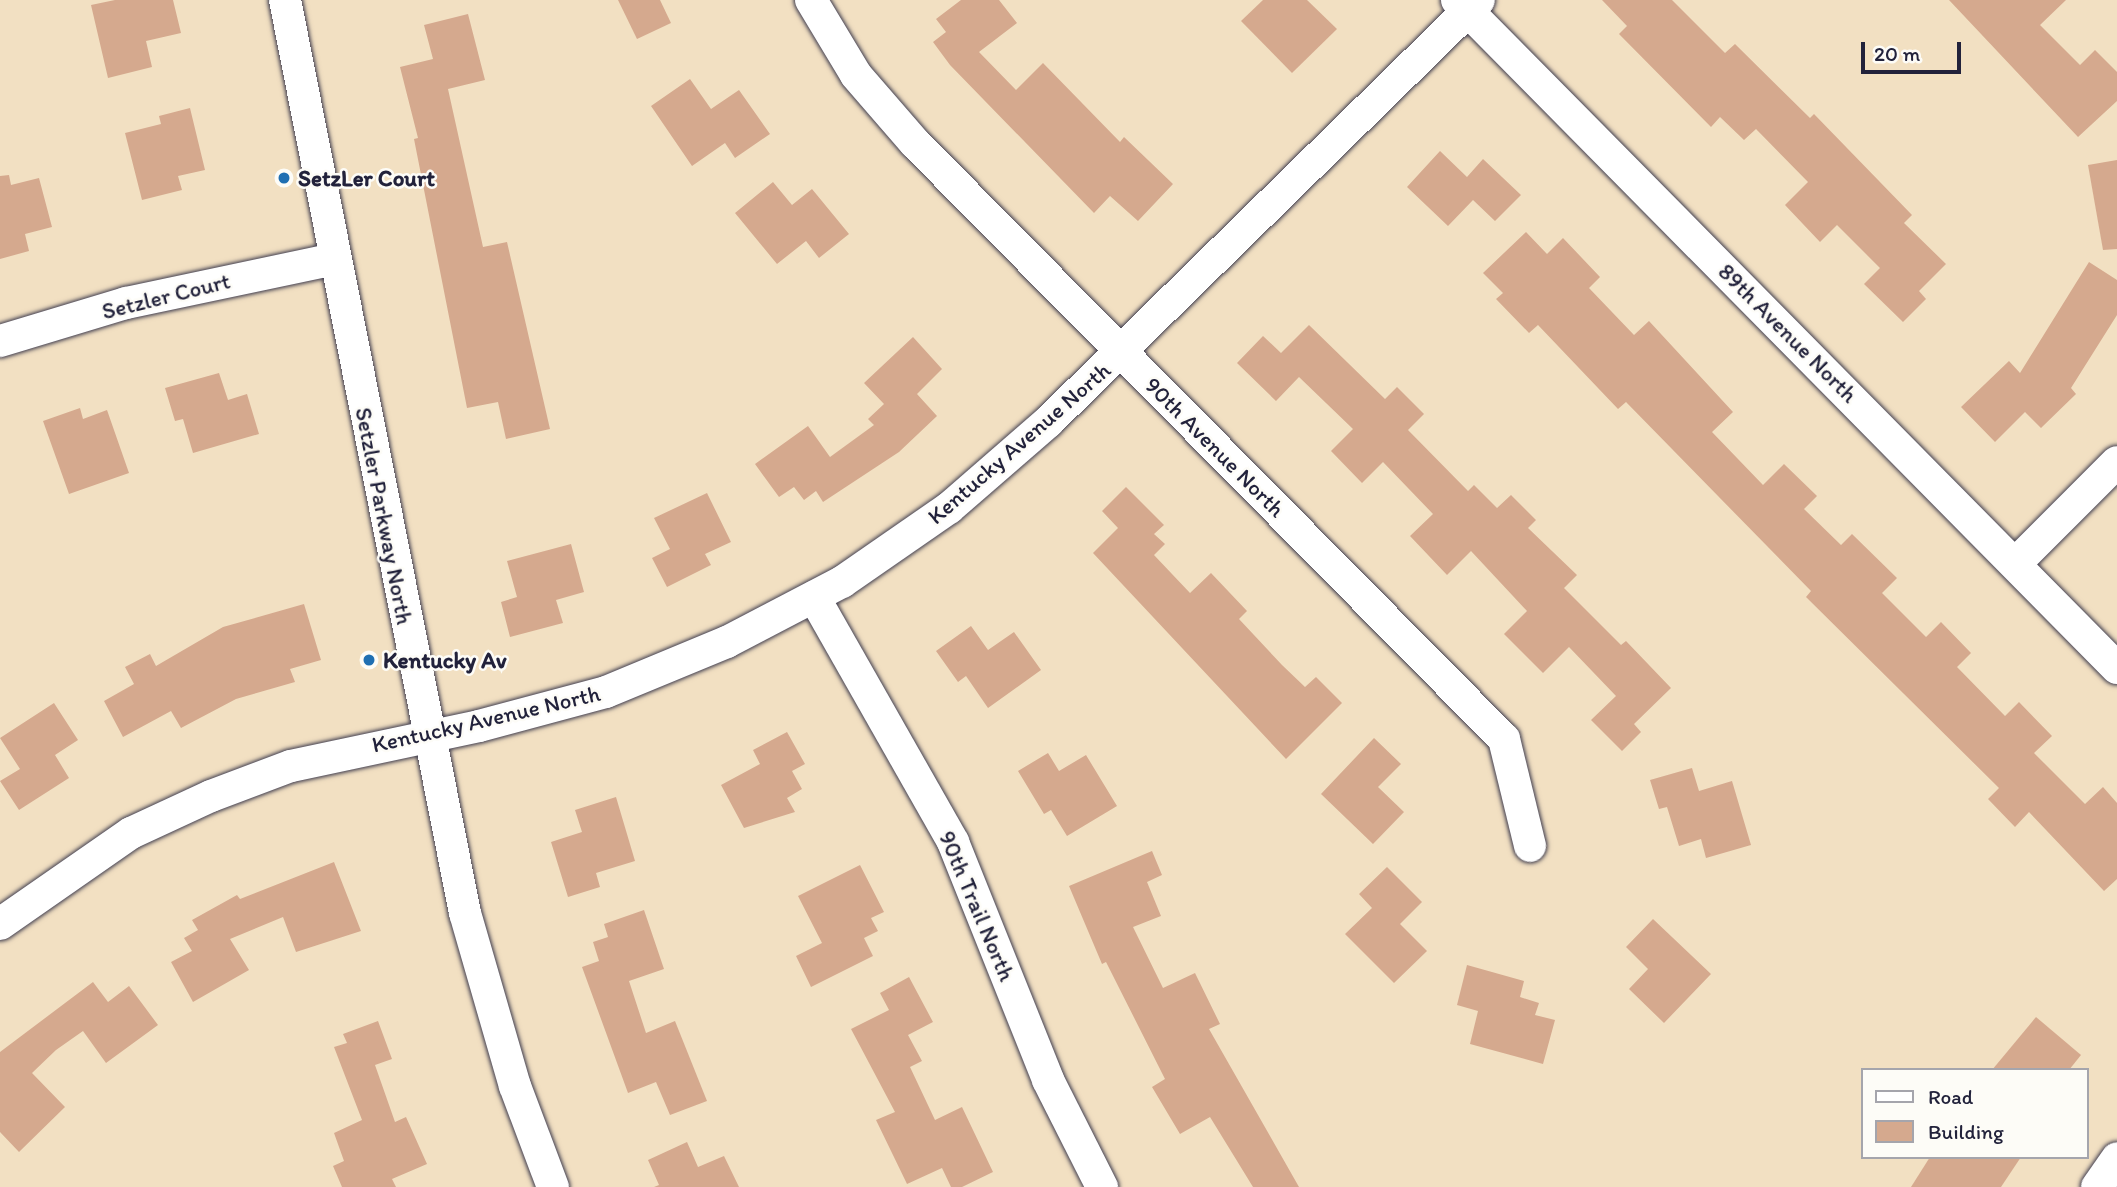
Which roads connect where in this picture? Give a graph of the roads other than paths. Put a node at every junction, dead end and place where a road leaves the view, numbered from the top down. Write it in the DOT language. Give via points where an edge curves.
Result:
graph roads {
  1 [pos="285,0"];
  2 [pos="811,0"];
  3 [pos="1468,4"];
  4 [pos="334,259"];
  5 [pos="0,341"];
  6 [pos="1122,353"];
  7 [pos="2117,462"];
  8 [pos="2015,564"];
  9 [pos="814,597"];
  10 [pos="2117,668"];
  11 [pos="427,736"];
  12 [pos="1530,846"];
  13 [pos="0,924"];
  14 [pos="2117,1158"];
  15 [pos="553,1187"];
  16 [pos="1102,1187"];
  17 [pos="2097,1187"];
  1 -- 4 [label="street, Setzler Parkway North"];
  2 -- 6 [label="street, 90th Avenue North" via="856,75 915,143"];
  3 -- 6 [label="street, Kentucky Avenue North"];
  3 -- 8 [label="street, 89th Avenue North"];
  4 -- 5 [label="street, Setzler Court" via="126,303"];
  4 -- 11 [label="street, Setzler Parkway North"];
  6 -- 9 [label="street, Kentucky Avenue North" via="950,508"];
  6 -- 12 [label="street, 90th Avenue North" via="1504,739"];
  7 -- 8 [label="street"];
  8 -- 10 [label="street, 89th Avenue North"];
  9 -- 11 [label="street, Kentucky Avenue North" via="727,642 606,692"];
  9 -- 16 [label="street, 90th Trail North" via="953,842 1048,1080"];
  11 -- 13 [label="street, Kentucky Avenue North" via="291,766 211,796 131,833"];
  11 -- 15 [label="street, Setzler Parkway North" via="465,913 515,1086"];
  14 -- 17 [label="street"];
}
